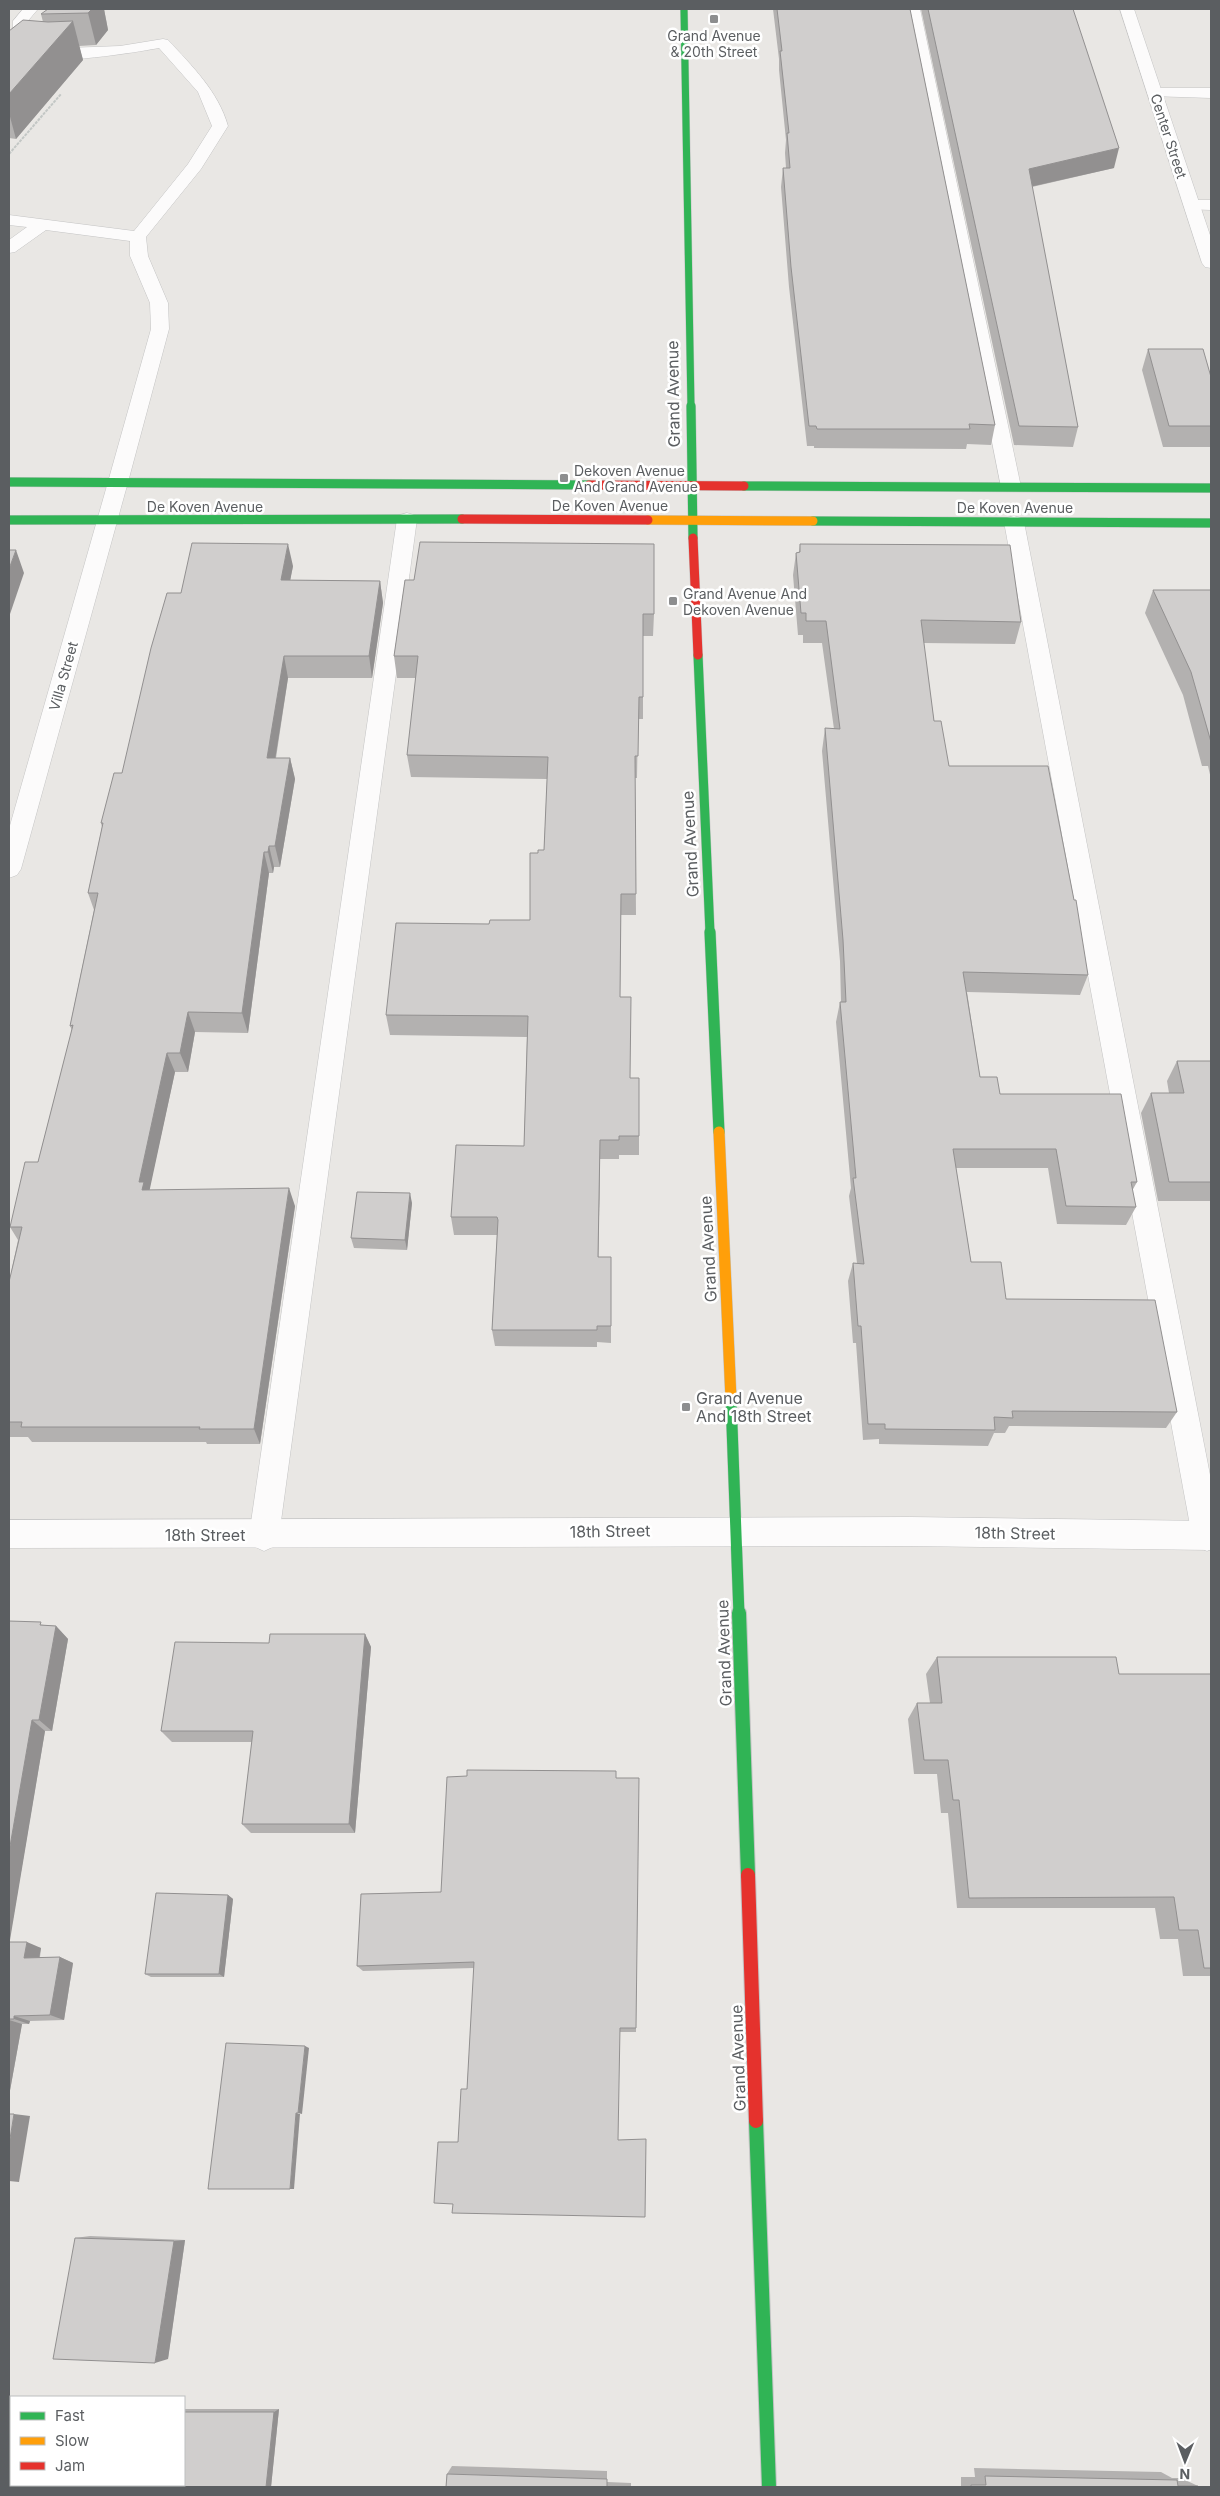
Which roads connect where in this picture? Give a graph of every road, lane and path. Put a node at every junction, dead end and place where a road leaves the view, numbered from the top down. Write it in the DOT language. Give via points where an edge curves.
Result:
graph roads {
  1 [pos="31,9"];
  2 [pos="684,9"];
  3 [pos="913,9"];
  4 [pos="1127,9"];
  5 [pos="64,91"];
  6 [pos="1155,93"];
  7 [pos="1211,93"];
  8 [pos="9,154"];
  9 [pos="1192,205"];
  10 [pos="1211,205"];
  11 [pos="9,220"];
  12 [pos="43,224"];
  13 [pos="138,237"];
  14 [pos="9,248"];
  15 [pos="1211,263"];
  16 [pos="9,482"];
  17 [pos="118,482"];
  18 [pos="691,485"];
  19 [pos="1011,487"];
  20 [pos="1211,488"];
  21 [pos="407,519"];
  22 [pos="9,520"];
  23 [pos="693,520"];
  24 [pos="107,521"];
  25 [pos="1014,522"];
  26 [pos="1211,523"];
  27 [pos="9,869"];
  28 [pos="736,1531"];
  29 [pos="9,1534"];
  30 [pos="264,1536"];
  31 [pos="1209,1536"];
  32 [pos="769,2487"];
  1 -- 13 [label="street" via="20,21 20,38 35,53 59,55 163,43 206,91 216,108 220,126 194,166"];
  2 -- 18 [label="street, Grand Avenue"];
  3 -- 19 [label="street"];
  4 -- 6 [label="street, Center Street"];
  5 -- 8 [label="path"];
  6 -- 7 [label="street"];
  6 -- 9 [label="street, Center Street"];
  9 -- 10 [label="street"];
  9 -- 15 [label="street, Center Street"];
  11 -- 12 [label="street"];
  12 -- 13 [label="street"];
  12 -- 14 [label="street"];
  13 -- 17 [label="street, Villa Street" via="139,256 159,303 160,329"];
  16 -- 17 [label="street, De Koven Avenue"];
  17 -- 18 [label="street, De Koven Avenue"];
  17 -- 24 [label="street, Villa Street"];
  18 -- 19 [label="street, De Koven Avenue"];
  18 -- 23 [label="street, Grand Avenue"];
  19 -- 20 [label="street, De Koven Avenue"];
  21 -- 23 [label="street, De Koven Avenue"];
  21 -- 24 [label="street, De Koven Avenue"];
  21 -- 30 [label="street"];
  22 -- 24 [label="street, De Koven Avenue"];
  23 -- 25 [label="street, De Koven Avenue"];
  23 -- 28 [label="street, Grand Avenue"];
  24 -- 27 [label="street, Villa Street"];
  25 -- 26 [label="street, De Koven Avenue"];
  25 -- 31 [label="street"];
  28 -- 30 [label="street, 18th Street"];
  28 -- 31 [label="street, 18th Street"];
  28 -- 32 [label="street, Grand Avenue"];
  29 -- 30 [label="street, 18th Street"];
}
